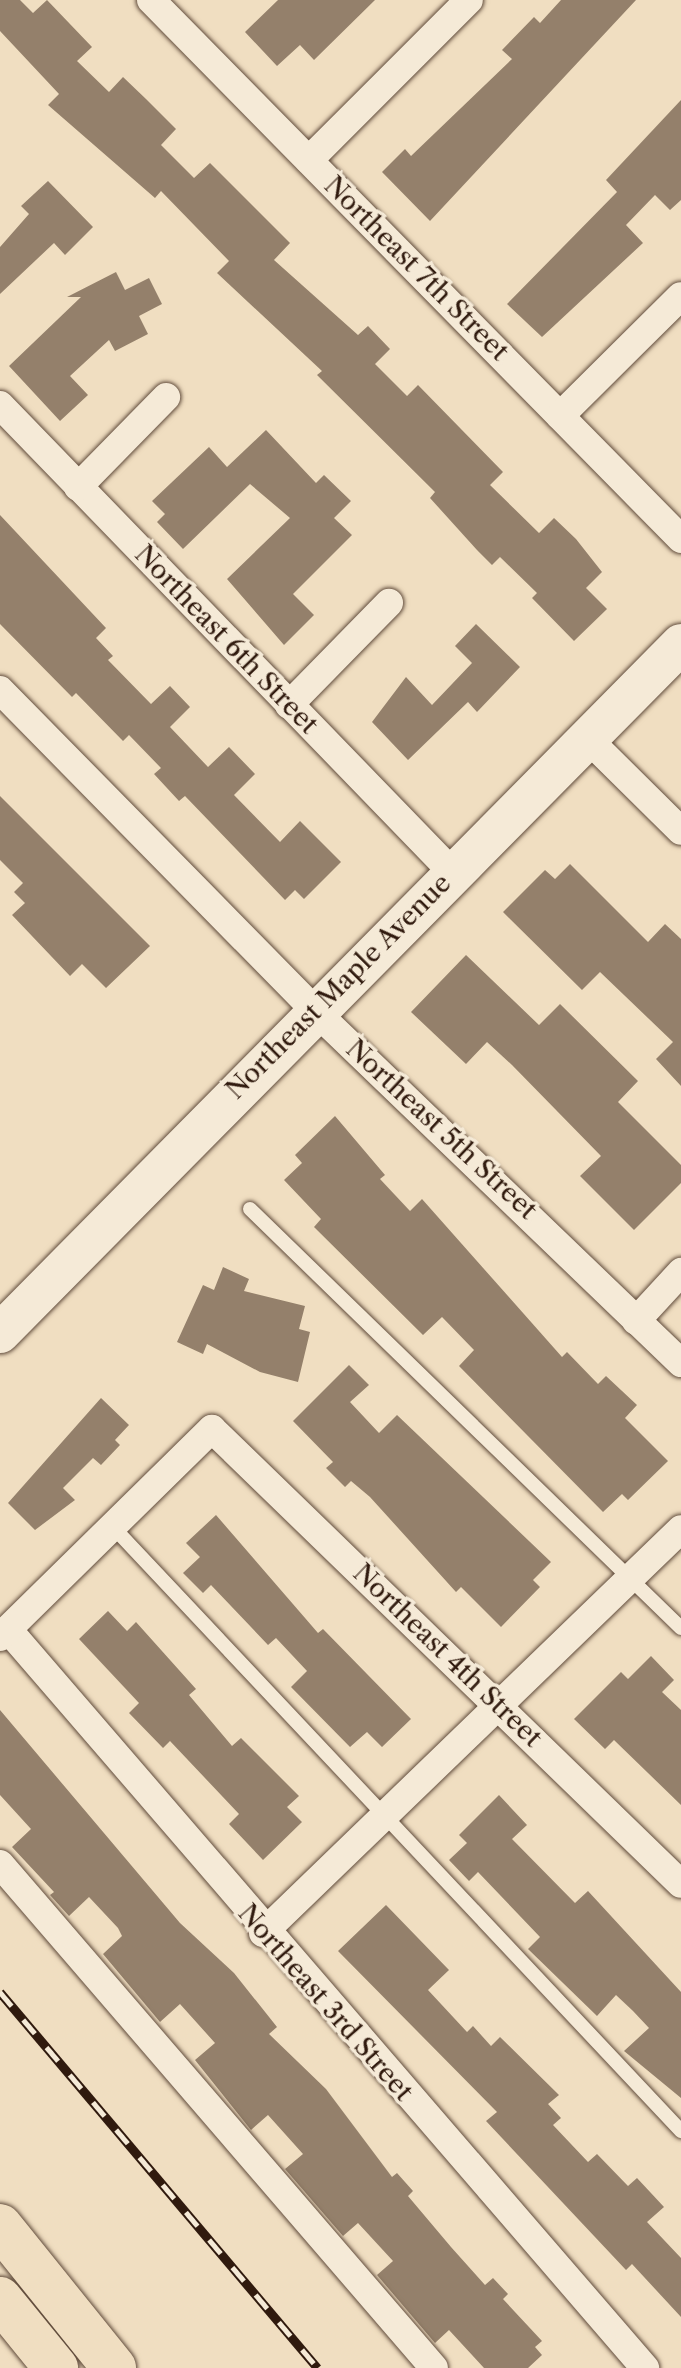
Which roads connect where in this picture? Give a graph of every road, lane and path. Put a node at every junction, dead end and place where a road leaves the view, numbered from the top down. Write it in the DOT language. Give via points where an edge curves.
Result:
graph roads {
  1 [pos="151,0"];
  2 [pos="469,0"];
  3 [pos="309,160"];
  4 [pos="681,296"];
  5 [pos="166,397"];
  6 [pos="0,405"];
  7 [pos="560,416"];
  8 [pos="78,487"];
  9 [pos="681,539"];
  10 [pos="389,603"];
  11 [pos="681,644"];
  12 [pos="0,690"];
  13 [pos="289,705"];
  14 [pos="587,738"];
  15 [pos="681,831"];
  16 [pos="453,873"];
  17 [pos="315,1011"];
  18 [pos="250,1209"];
  19 [pos="681,1272"];
  20 [pos="636,1321"];
  21 [pos="0,1333"];
  22 [pos="681,1363"];
  23 [pos="114,1528"];
  24 [pos="681,1529"];
  25 [pos="631,1579"];
  26 [pos="681,1628"];
  27 [pos="6,1635"];
  28 [pos="501,1707"];
  29 [pos="390,1817"];
  30 [pos="0,1864"];
  31 [pos="681,1884"];
  32 [pos="263,1933"];
  33 [pos="681,2131"];
  34 [pos="0,2226"];
  35 [pos="0,2299"];
  36 [pos="56,2368"];
  37 [pos="114,2368"];
  38 [pos="434,2368"];
  39 [pos="645,2368"];
  1 -- 3 [label="street, Northeast 7th Street"];
  2 -- 3 [label="street"];
  3 -- 7 [label="street, Northeast 7th Street"];
  4 -- 7 [label="street"];
  5 -- 8 [label="street"];
  6 -- 8 [label="street, Northeast 6th Street"];
  7 -- 9 [label="street, Northeast 7th Street"];
  8 -- 13 [label="street, Northeast 6th Street"];
  10 -- 13 [label="street"];
  11 -- 14 [label="main road, Northeast Maple Avenue"];
  12 -- 17 [label="street, Northeast 5th Street"];
  13 -- 16 [label="street, Northeast 6th Street"];
  14 -- 15 [label="street"];
  14 -- 16 [label="main road, Northeast Maple Avenue"];
  16 -- 17 [label="main road, Northeast Maple Avenue"];
  17 -- 20 [label="street, Northeast 5th Street"];
  17 -- 21 [label="main road, Northeast Maple Avenue"];
  18 -- 25 [label="lane"];
  19 -- 20 [label="street"];
  20 -- 22 [label="street, Northeast 5th Street"];
  23 -- 27 [label="street"];
  23 -- 28 [label="street, Northeast 4th Street" via="212,1429"];
  23 -- 29 [label="lane"];
  24 -- 25 [label="street"];
  25 -- 26 [label="lane"];
  25 -- 28 [label="street"];
  27 -- 32 [label="street, Northeast 3rd Street"];
  28 -- 29 [label="street"];
  28 -- 31 [label="street, Northeast 4th Street"];
  29 -- 32 [label="street"];
  29 -- 33 [label="lane"];
  30 -- 38 [label="street"];
  32 -- 39 [label="street, Northeast 3rd Street"];
  34 -- 37 [label="highway"];
  35 -- 36 [label="highway"];
}
